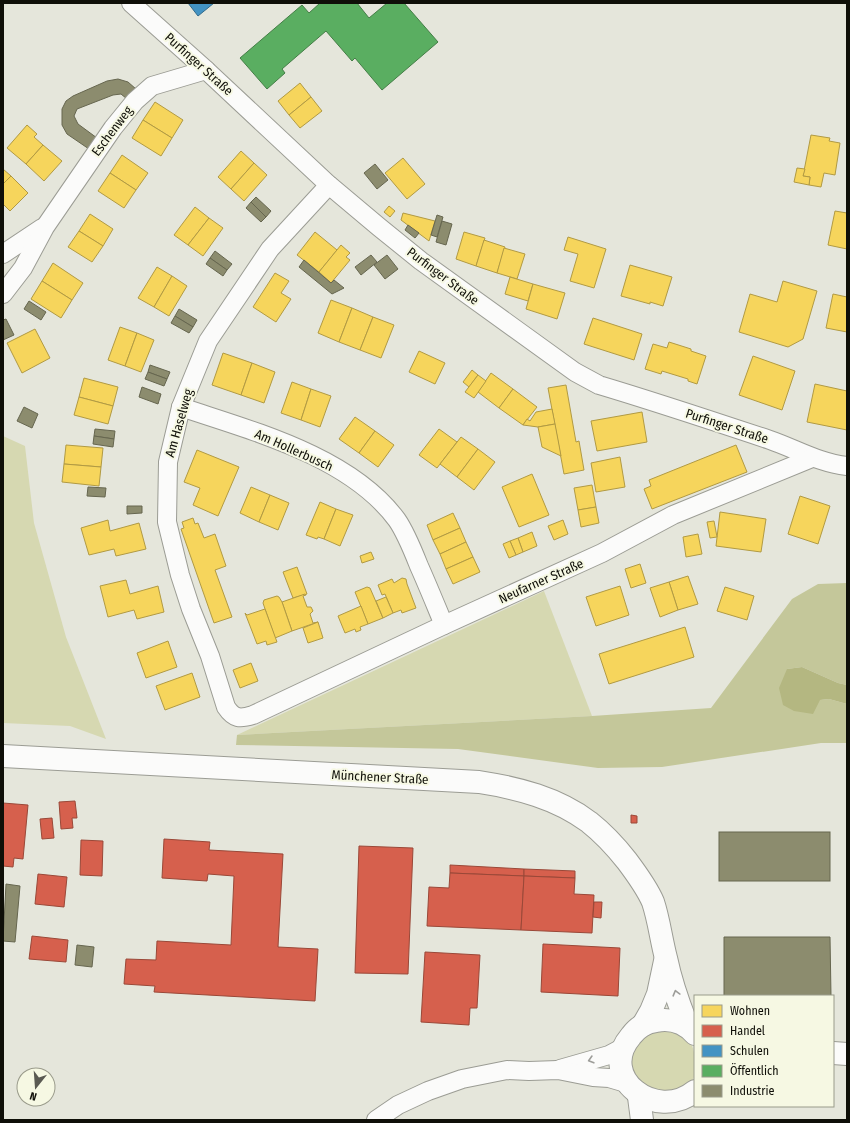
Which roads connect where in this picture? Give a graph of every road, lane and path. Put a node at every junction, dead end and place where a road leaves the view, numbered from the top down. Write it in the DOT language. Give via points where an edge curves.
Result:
graph roads {
  1 [pos="131,3"];
  2 [pos="206,70"];
  3 [pos="329,185"];
  4 [pos="45,227"];
  5 [pos="3,254"];
  6 [pos="3,294"];
  7 [pos="181,407"];
  8 [pos="812,458"];
  9 [pos="847,466"];
  10 [pos="444,625"];
  11 [pos="236,717"];
  12 [pos="3,756"];
  13 [pos="666,958"];
  14 [pos="643,1025"];
  15 [pos="691,1031"];
  16 [pos="624,1047"];
  17 [pos="834,1054"];
  18 [pos="847,1054"];
  19 [pos="558,1070"];
  20 [pos="633,1090"];
  21 [pos="681,1105"];
  22 [pos="397,1113"];
  23 [pos="376,1120"];
  24 [pos="642,1120"];
  1 -- 2 [label="street, Purfinger Straße"];
  2 -- 3 [label="street, Purfinger Straße"];
  2 -- 4 [label="street, Eschenweg" via="152,86 135,101 113,128"];
  3 -- 7 [label="street, Am Haselweg" via="270,248 208,341"];
  3 -- 8 [label="street, Purfinger Straße" via="421,261 575,372 599,385 772,441"];
  4 -- 5 [label="street, Eschenweg"];
  4 -- 6 [label="street, Eschenweg" via="22,268"];
  7 -- 10 [label="street, Am Hollerbusch" via="286,444 318,458 365,487 398,521"];
  7 -- 11 [label="street, Am Haselweg" via="168,462 167,522 191,609 210,656 226,707"];
  8 -- 9 [label="street"];
  8 -- 10 [label="street, Neufarner Straße" via="673,514 602,553"];
  10 -- 11 [label="street, Neufarner Straße" via="253,715"];
  12 -- 13 [label="street, Münchener Straße" via="455,780 506,786 539,796 560,804 589,822 630,866 652,900"];
  13 -- 14 [label="street, Münchener Straße" via="658,994"];
  15 -- 13 [label="street, Münchener Straße, one-way" via="676,995"];
  14 -- 15 [label="street" via="666,1020 681,1024"];
  14 -- 16 [label="street" via="632,1034"];
  16 -- 19 [label="street, one-way" via="609,1055"];
  16 -- 20 [label="street" via="621,1061 623,1076"];
  17 -- 18 [label="street"];
  19 -- 20 [label="street" via="609,1078"];
  19 -- 22 [label="street" via="507,1070 462,1079 428,1091"];
  20 -- 21 [label="street" via="652,1104"];
  20 -- 24 [label="street"];
  22 -- 23 [label="street"];
}
